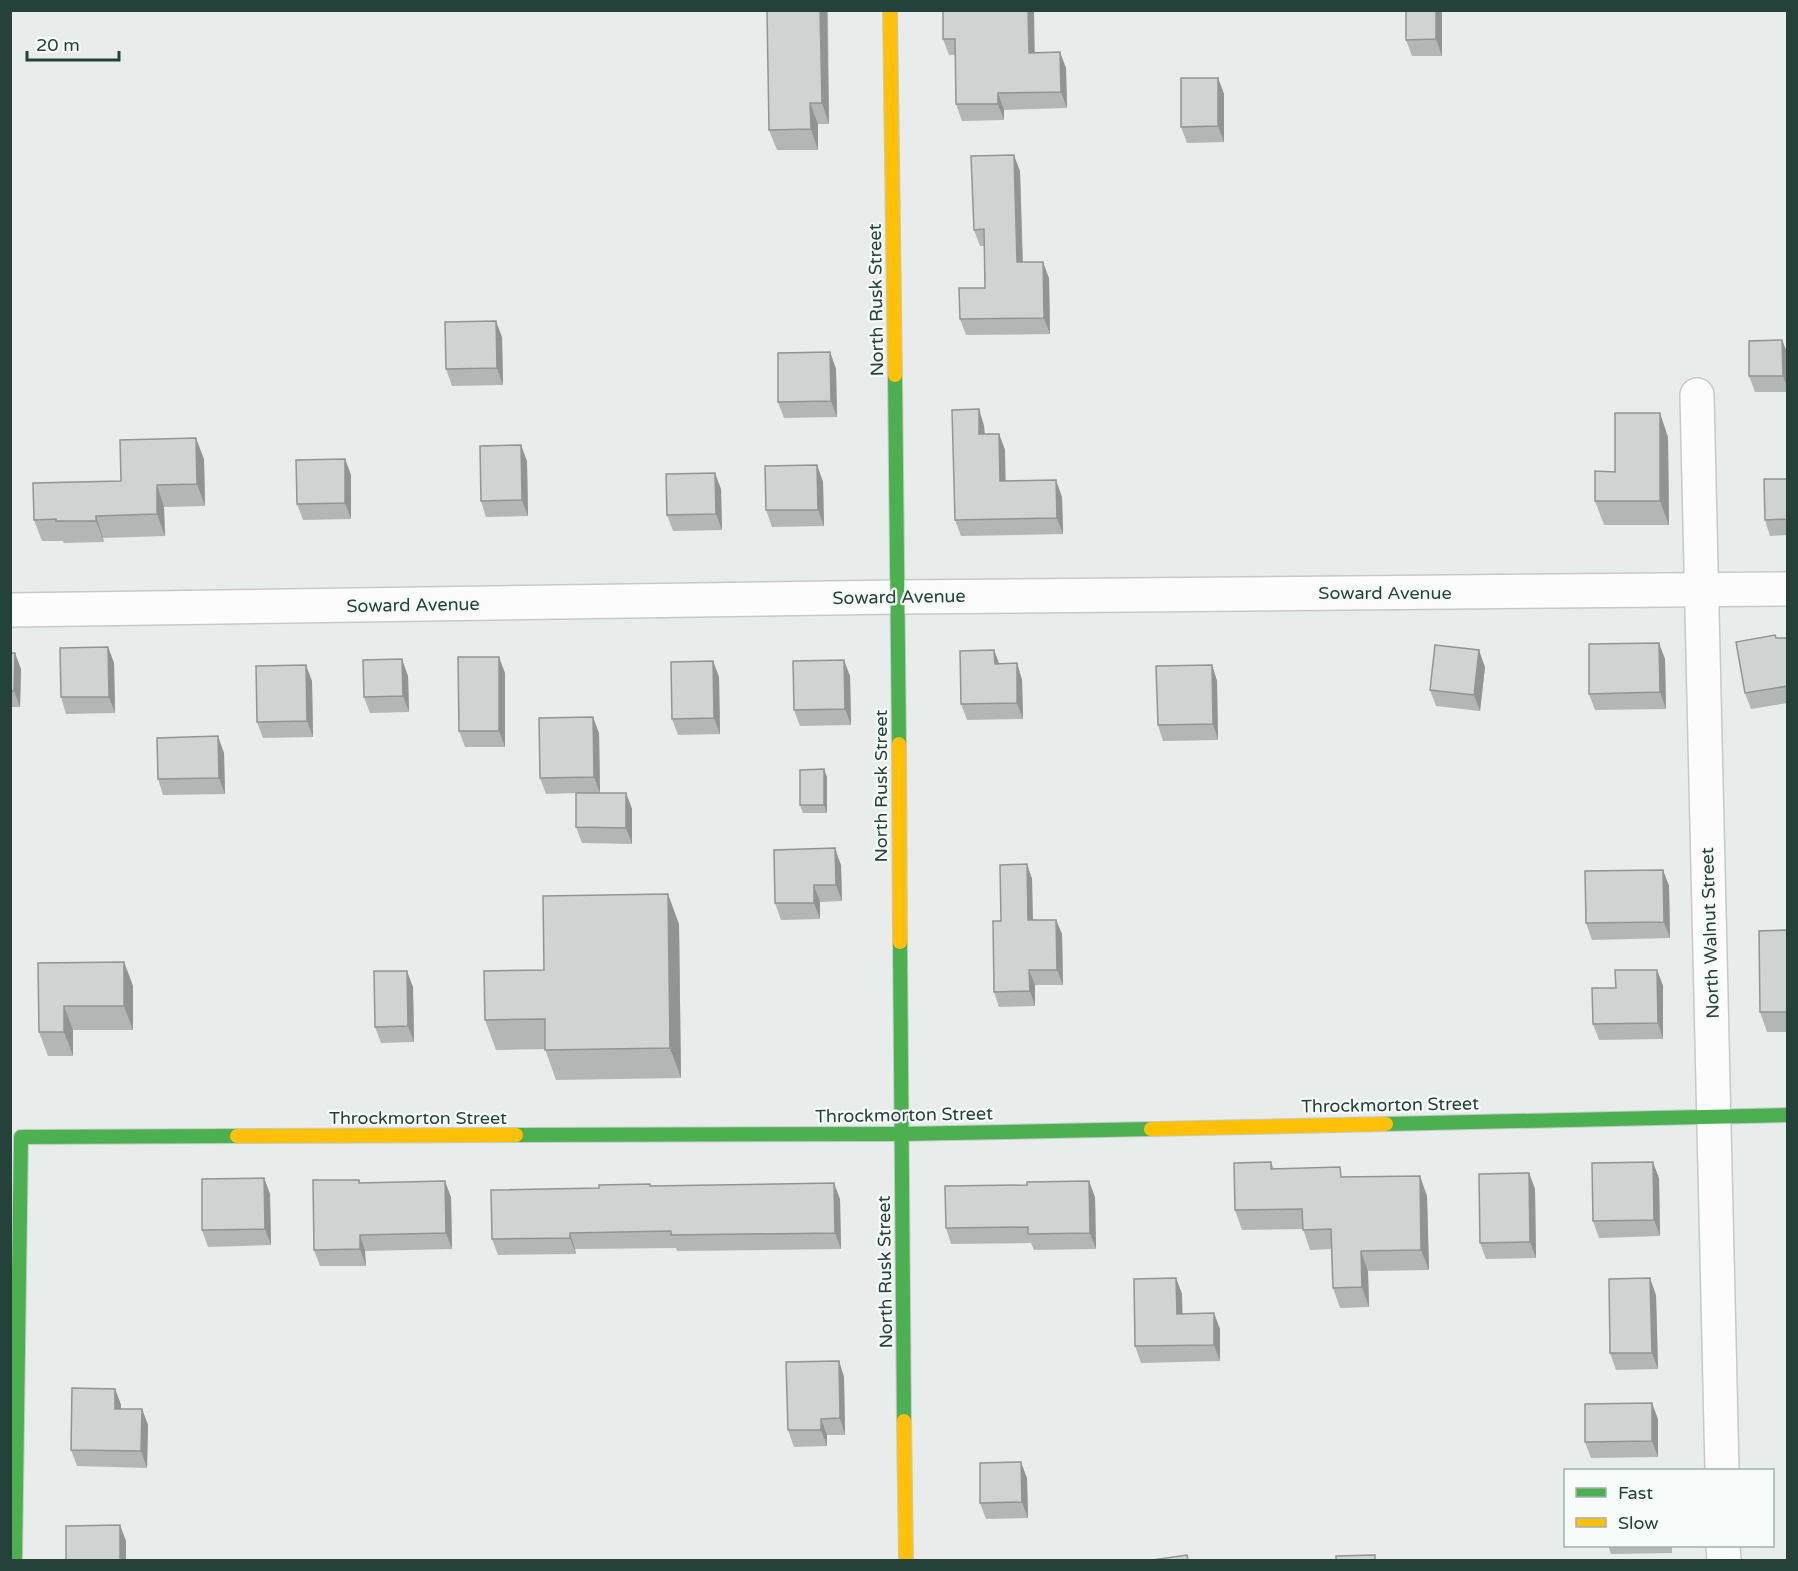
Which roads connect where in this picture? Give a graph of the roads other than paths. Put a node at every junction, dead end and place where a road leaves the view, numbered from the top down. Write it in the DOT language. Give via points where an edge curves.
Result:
graph roads {
  1 [pos="890,10"];
  2 [pos="1696,395"];
  3 [pos="1700,590"];
  4 [pos="1788,590"];
  5 [pos="898,597"];
  6 [pos="10,610"];
  7 [pos="1788,1115"];
  8 [pos="1715,1116"];
  9 [pos="901,1134"];
  10 [pos="14,1398"];
  11 [pos="1722,1469"];
  12 [pos="15,1560"];
  13 [pos="906,1560"];
  1 -- 5 [label="street, North Rusk Street"];
  2 -- 3 [label="street, North Walnut Street"];
  3 -- 4 [label="street, Soward Avenue"];
  3 -- 5 [label="street, Soward Avenue"];
  3 -- 8 [label="street, North Walnut Street"];
  5 -- 6 [label="street, Soward Avenue"];
  5 -- 9 [label="street, North Rusk Street"];
  7 -- 8 [label="street, Throckmorton Street"];
  8 -- 9 [label="street, Throckmorton Street"];
  8 -- 11 [label="street, North Walnut Street"];
  9 -- 10 [label="street, Throckmorton Street" via="21,1137"];
  9 -- 13 [label="street, North Rusk Street"];
  10 -- 12 [label="street"];
}
